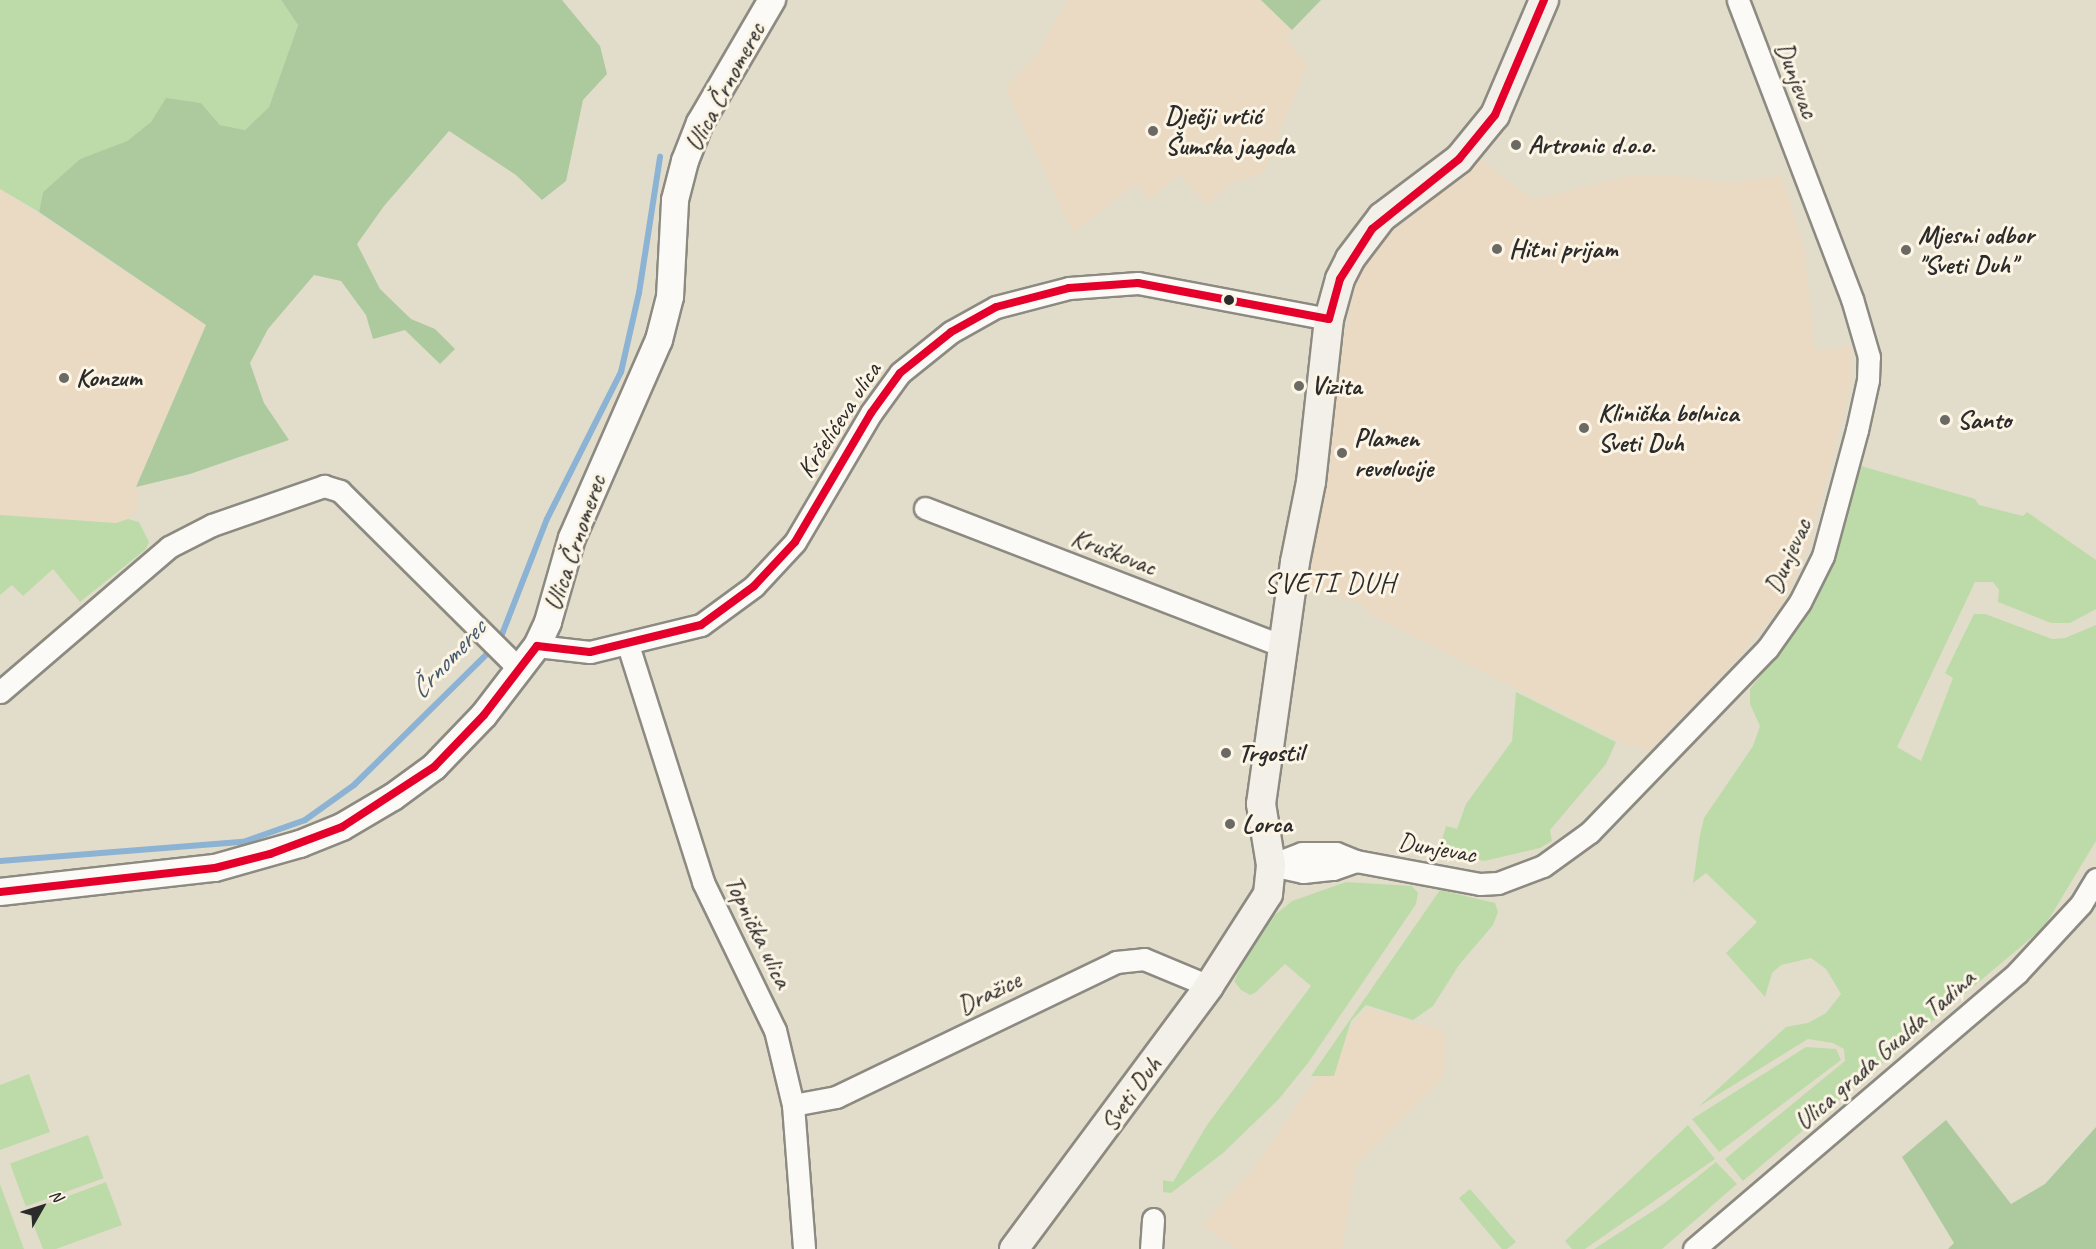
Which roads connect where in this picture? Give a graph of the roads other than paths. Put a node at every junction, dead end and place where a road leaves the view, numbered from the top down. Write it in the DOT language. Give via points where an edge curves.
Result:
graph roads {
  1 [pos="772,0"];
  2 [pos="1544,0"];
  3 [pos="1738,0"];
  4 [pos="1329,319"];
  5 [pos="925,508"];
  6 [pos="628,645"];
  7 [pos="537,646"];
  8 [pos="1283,646"];
  9 [pos="511,662"];
  10 [pos="0,692"];
  11 [pos="1271,865"];
  12 [pos="2096,879"];
  13 [pos="0,892"];
  14 [pos="1209,986"];
  15 [pos="793,1105"];
  16 [pos="1153,1219"];
  17 [pos="804,1249"];
  18 [pos="1014,1249"];
  19 [pos="1151,1249"];
  20 [pos="1694,1249"];
  1 -- 7 [label="street, Ulica Črnomerec" via="700,123 686,161 675,200 670,297 659,340 639,392 601,466"];
  2 -- 4 [label="main road" via="1495,115 1459,159 1372,229 1345,269"];
  3 -- 11 [label="street, Dunjevac" via="1852,299 1869,357 1857,430 1823,556 1800,602 1767,649 1590,832 1543,866 1498,883 1480,884 1356,861 1336,853 1302,853"];
  4 -- 6 [label="street, Krčelićeva ulica" via="1138,283 1069,288 996,307 943,338 900,373 871,413 795,542 754,586 701,625"];
  4 -- 8 [label="main road" via="1311,482"];
  5 -- 8 [label="street, Kruškovac"];
  6 -- 7 [label="street, Krčelićeva ulica" via="590,652"];
  6 -- 15 [label="street, Topnička ulica" via="703,882 775,1030"];
  7 -- 9 [label="street, Ulica Črnomerec"];
  8 -- 11 [label="main road" via="1261,804"];
  9 -- 10 [label="street" via="340,491 324,486 212,525 169,547"];
  9 -- 13 [label="street, Ulica Črnomerec" via="463,740 434,767 342,827 270,854 215,868"];
  11 -- 14 [label="main road, Sveti Duh" via="1247,900 1241,934"];
  12 -- 20 [label="street, Ulica grada Gualda Tadina" via="2081,904 2017,973"];
  14 -- 15 [label="street, Dražice" via="1144,959 1116,962 836,1097"];
  14 -- 18 [label="main road, Sveti Duh"];
  15 -- 17 [label="street, Topnička ulica"];
  16 -- 19 [label="street"];
}
